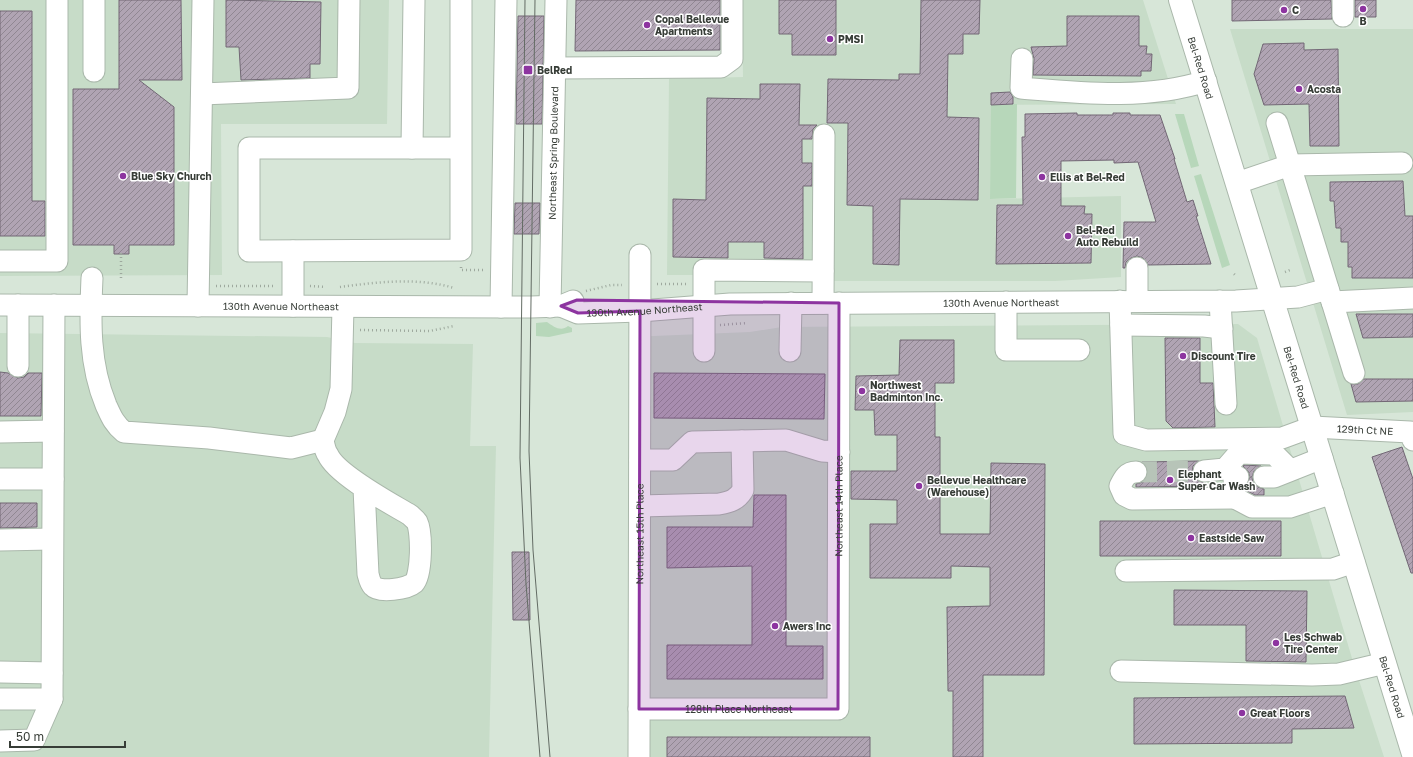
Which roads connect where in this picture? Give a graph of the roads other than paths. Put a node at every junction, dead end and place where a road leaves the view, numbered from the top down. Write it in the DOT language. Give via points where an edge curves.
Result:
graph roads {
  1 [pos="57,0"];
  2 [pos="94,0"];
  3 [pos="203,0"];
  4 [pos="349,0"];
  5 [pos="414,0"];
  6 [pos="461,0"];
  7 [pos="506,0"];
  8 [pos="556,0"];
  9 [pos="732,0"];
  10 [pos="1180,0"];
  11 [pos="1022,59"];
  12 [pos="554,68"];
  13 [pos="94,70"];
  14 [pos="1206,81"];
  15 [pos="202,94"];
  16 [pos="1277,123"];
  17 [pos="824,135"];
  18 [pos="412,148"];
  19 [pos="461,148"];
  20 [pos="1402,163"];
  21 [pos="1290,165"];
  22 [pos="1237,183"];
  23 [pos="293,251"];
  24 [pos="640,255"];
  25 [pos="0,261"];
  26 [pos="1137,268"];
  27 [pos="823,271"];
  28 [pos="92,278"];
  29 [pos="1330,295"];
  30 [pos="198,296"];
  31 [pos="293,296"];
  32 [pos="1413,298"];
  33 [pos="1273,300"];
  34 [pos="1129,301"];
  35 [pos="1220,301"];
  36 [pos="1006,302"];
  37 [pos="791,303"];
  38 [pos="831,303"];
  39 [pos="704,304"];
  40 [pos="9,305"];
  41 [pos="54,305"];
  42 [pos="90,305"];
  43 [pos="640,305"];
  44 [pos="343,307"];
  45 [pos="501,307"];
  46 [pos="556,307"];
  47 [pos="1121,325"];
  48 [pos="1222,328"];
  49 [pos="1079,350"];
  50 [pos="704,351"];
  51 [pos="790,351"];
  52 [pos="18,366"];
  53 [pos="1354,373"];
  54 [pos="1226,404"];
  55 [pos="1312,427"];
  56 [pos="53,431"];
  57 [pos="0,432"];
  58 [pos="323,440"];
  59 [pos="1413,440"];
  60 [pos="742,441"];
  61 [pos="839,452"];
  62 [pos="1322,458"];
  63 [pos="640,460"];
  64 [pos="1290,470"];
  65 [pos="1204,471"];
  66 [pos="1136,472"];
  67 [pos="1238,477"];
  68 [pos="1264,477"];
  69 [pos="0,479"];
  70 [pos="53,479"];
  71 [pos="364,488"];
  72 [pos="1333,493"];
  73 [pos="1234,498"];
  74 [pos="640,506"];
  75 [pos="52,539"];
  76 [pos="0,540"];
  77 [pos="1354,562"];
  78 [pos="1126,571"];
  79 [pos="1385,663"];
  80 [pos="1121,670"];
  81 [pos="0,672"];
  82 [pos="52,673"];
  83 [pos="0,699"];
  84 [pos="52,699"];
  85 [pos="639,709"];
  86 [pos="838,709"];
  87 [pos="0,742"];
  88 [pos="1413,754"];
  89 [pos="639,757"];
  1 -- 25 [label="street" via="57,261"];
  2 -- 13 [label="street"];
  3 -- 15 [label="street"];
  4 -- 15 [label="street" via="348,88"];
  5 -- 18 [label="street"];
  6 -- 19 [label="street"];
  7 -- 45 [label="street"];
  8 -- 12 [label="street, Northeast Spring Boulevard"];
  9 -- 12 [label="street" via="732,59 721,67"];
  10 -- 14 [label="main road, Bel-Red Road"];
  11 -- 14 [label="street" via="1021,88 1089,93 1161,92"];
  12 -- 46 [label="street, Northeast Spring Boulevard"];
  14 -- 22 [label="main road, Bel-Red Road"];
  15 -- 30 [label="street"];
  16 -- 21 [label="street"];
  17 -- 27 [label="street, Northeast 14th Place"];
  18 -- 19 [label="street"];
  18 -- 23 [label="street" via="249,148 249,251"];
  19 -- 23 [label="street" via="461,250"];
  20 -- 21 [label="street"];
  21 -- 22 [label="street"];
  21 -- 29 [label="street"];
  22 -- 33 [label="main road, Bel-Red Road"];
  23 -- 31 [label="street"];
  24 -- 43 [label="street, Northeast 15th Place"];
  26 -- 34 [label="street"];
  27 -- 38 [label="street, Northeast 14th Place"];
  27 -- 39 [label="street" via="704,270"];
  28 -- 42 [label="street"];
  29 -- 32 [label="street, 130th Avenue Northeast"];
  29 -- 33 [label="street, 130th Avenue Northeast"];
  29 -- 53 [label="street"];
  30 -- 31 [label="street, 130th Avenue Northeast"];
  30 -- 42 [label="street, 130th Avenue Northeast"];
  31 -- 44 [label="street, 130th Avenue Northeast"];
  33 -- 35 [label="street, 130th Avenue Northeast"];
  33 -- 55 [label="main road, Bel-Red Road"];
  34 -- 35 [label="street, 130th Avenue Northeast"];
  34 -- 36 [label="street, 130th Avenue Northeast"];
  34 -- 47 [label="street"];
  35 -- 48 [label="street"];
  36 -- 38 [label="street, 130th Avenue Northeast"];
  36 -- 49 [label="street" via="1006,350"];
  37 -- 38 [label="street, 130th Avenue Northeast"];
  37 -- 39 [label="street, 130th Avenue Northeast"];
  37 -- 51 [label="street"];
  38 -- 61 [label="street, Northeast 14th Place"];
  39 -- 43 [label="street, 130th Avenue Northeast"];
  39 -- 50 [label="street"];
  40 -- 41 [label="street, 130th Avenue Northeast"];
  40 -- 52 [label="street"];
  41 -- 42 [label="street, 130th Avenue Northeast"];
  41 -- 56 [label="street"];
  42 -- 58 [label="street" via="92,354 101,393 115,425 124,432 209,438 291,448"];
  43 -- 46 [label="street, 130th Avenue Northeast" via="578,313"];
  43 -- 63 [label="street, Northeast 15th Place"];
  44 -- 45 [label="street, 130th Avenue Northeast"];
  44 -- 58 [label="street" via="341,389"];
  45 -- 46 [label="street, 130th Avenue Northeast"];
  47 -- 48 [label="street"];
  47 -- 55 [label="street" via="1124,434 1146,440 1282,438"];
  48 -- 54 [label="street"];
  55 -- 59 [label="street, 129th Ct NE" via="1410,432"];
  55 -- 62 [label="main road, Bel-Red Road"];
  56 -- 57 [label="street"];
  56 -- 70 [label="street"];
  58 -- 71 [label="street" via="328,456"];
  60 -- 61 [label="street" via="786,440 822,451"];
  60 -- 63 [label="street" via="692,442 673,460"];
  60 -- 74 [label="street" via="743,490 735,500 719,504"];
  61 -- 86 [label="street, Northeast 14th Place"];
  62 -- 64 [label="street"];
  62 -- 72 [label="main road, Bel-Red Road"];
  63 -- 74 [label="street, Northeast 15th Place"];
  64 -- 65 [label="street" via="1274,454 1239,453 1225,469"];
  64 -- 68 [label="street" via="1274,477"];
  66 -- 73 [label="street" via="1124,476 1120,486 1124,495 1132,499"];
  67 -- 73 [label="street" via="1234,477"];
  69 -- 70 [label="street"];
  70 -- 75 [label="street"];
  71 -- 71 [label="street" via="416,521 419,532 419,572 413,583 399,589 377,589 372,585 368,574"];
  72 -- 73 [label="street" via="1290,507 1252,507"];
  72 -- 77 [label="main road, Bel-Red Road"];
  74 -- 85 [label="street, Northeast 15th Place"];
  75 -- 76 [label="street"];
  75 -- 82 [label="street"];
  77 -- 78 [label="street" via="1333,569"];
  77 -- 79 [label="main road, Bel-Red Road"];
  79 -- 80 [label="street" via="1339,674"];
  79 -- 88 [label="main road, Bel-Red Road"];
  81 -- 82 [label="street"];
  82 -- 84 [label="street"];
  83 -- 84 [label="street"];
  84 -- 87 [label="street" via="34,740"];
  85 -- 86 [label="street, 128th Place Northeast"];
  85 -- 89 [label="street, Northeast 15th Place"];
}
